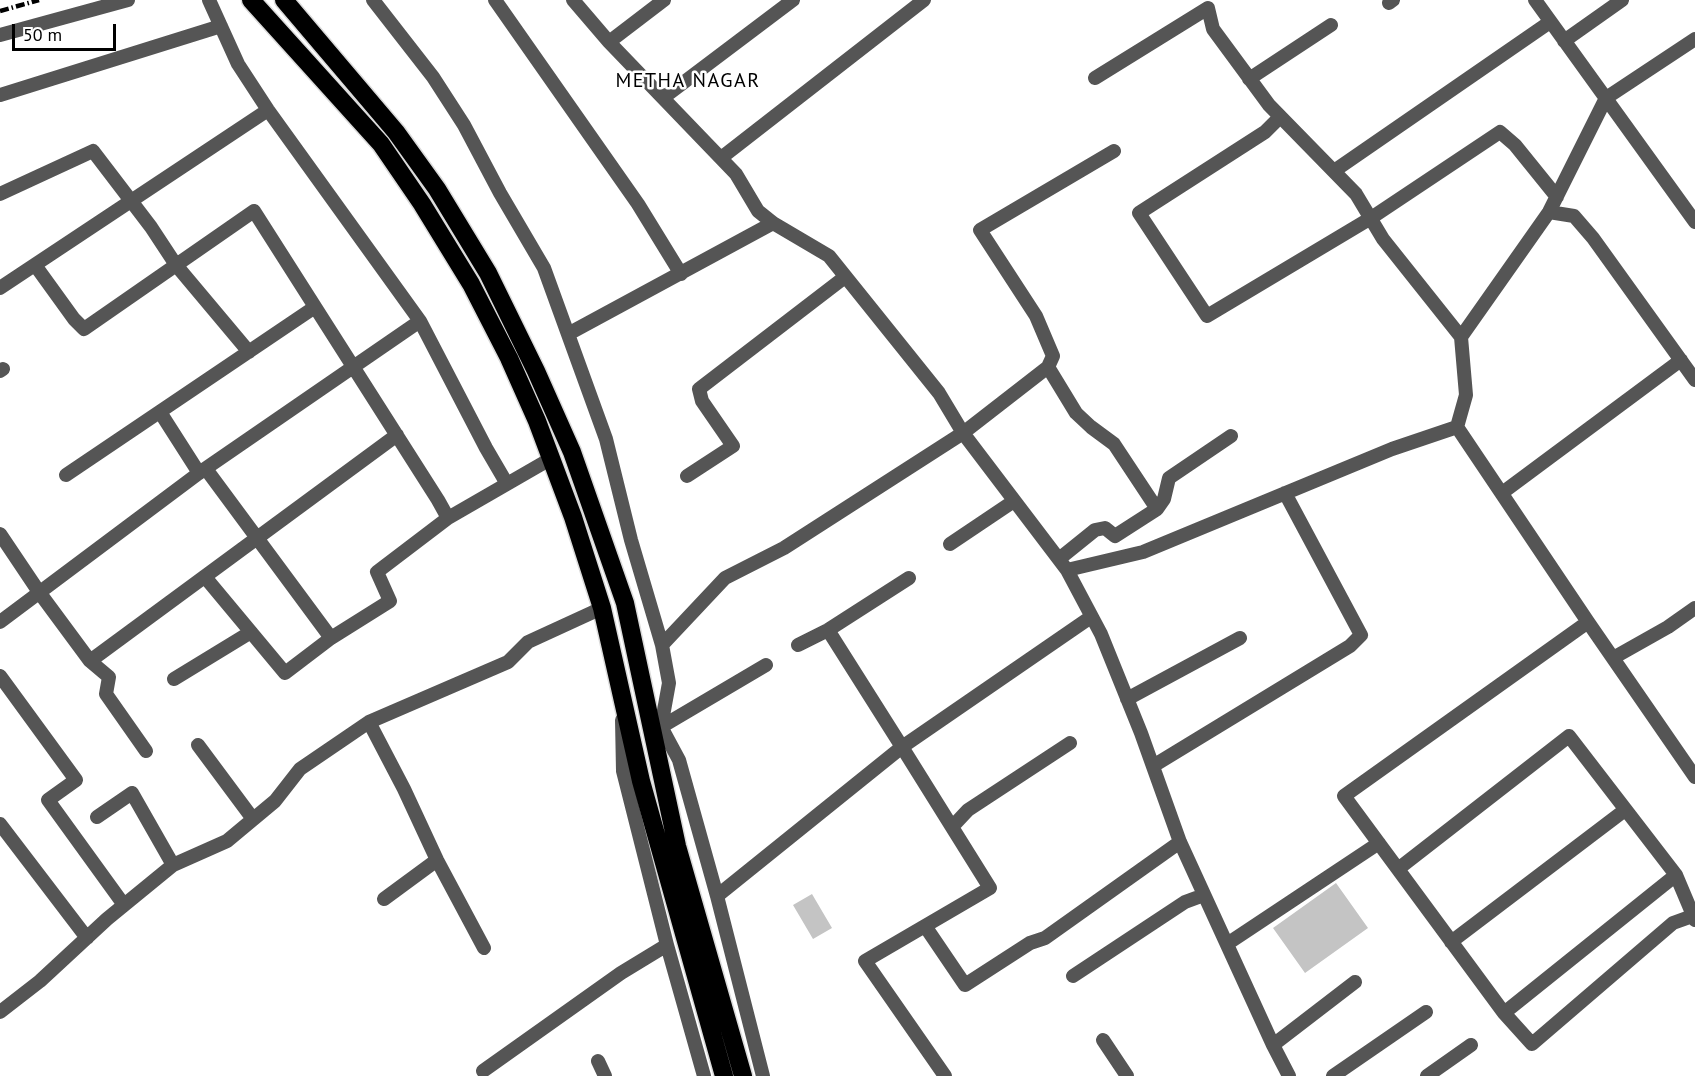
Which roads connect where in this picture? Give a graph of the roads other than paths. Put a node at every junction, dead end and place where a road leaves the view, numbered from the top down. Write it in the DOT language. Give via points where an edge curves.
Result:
graph roads {
  1 [pos="128,0"];
  2 [pos="209,0"];
  3 [pos="251,0"];
  4 [pos="284,0"];
  5 [pos="374,0"];
  6 [pos="495,0"];
  7 [pos="573,0"];
  8 [pos="664,0"];
  9 [pos="794,0"];
  10 [pos="924,0"];
  11 [pos="1220,0"];
  12 [pos="1534,0"];
  13 [pos="1622,0"];
  14 [pos="1205,4"];
  15 [pos="1550,21"];
  16 [pos="1331,25"];
  17 [pos="221,26"];
  18 [pos="0,35"];
  19 [pos="1695,39"];
  20 [pos="1564,41"];
  21 [pos="609,42"];
  22 [pos="1095,78"];
  23 [pos="1249,79"];
  24 [pos="0,95"];
  25 [pos="663,98"];
  26 [pos="1606,98"];
  27 [pos="268,110"];
  28 [pos="1280,117"];
  29 [pos="1114,151"];
  30 [pos="721,158"];
  31 [pos="1334,171"];
  32 [pos="0,194"];
  33 [pos="1557,197"];
  34 [pos="132,201"];
  35 [pos="1549,212"];
  36 [pos="1371,218"];
  37 [pos="1695,222"];
  38 [pos="773,223"];
  39 [pos="35,265"];
  40 [pos="176,265"];
  41 [pos="681,274"];
  42 [pos="845,276"];
  43 [pos="0,288"];
  44 [pos="315,308"];
  45 [pos="420,321"];
  46 [pos="568,334"];
  47 [pos="1461,337"];
  48 [pos="249,352"];
  49 [pos="1681,360"];
  50 [pos="1048,367"];
  51 [pos="353,369"];
  52 [pos="1695,380"];
  53 [pos="160,412"];
  54 [pos="1457,427"];
  55 [pos="963,433"];
  56 [pos="396,435"];
  57 [pos="1231,436"];
  58 [pos="552,458"];
  59 [pos="203,471"];
  60 [pos="66,475"];
  61 [pos="687,476"];
  62 [pos="507,484"];
  63 [pos="1286,493"];
  64 [pos="1502,494"];
  65 [pos="1014,501"];
  66 [pos="1157,509"];
  67 [pos="448,518"];
  68 [pos="0,534"];
  69 [pos="258,538"];
  70 [pos="950,544"];
  71 [pos="1063,564"];
  72 [pos="205,577"];
  73 [pos="909,578"];
  74 [pos="39,592"];
  75 [pos="602,608"];
  76 [pos="1695,608"];
  77 [pos="1091,616"];
  78 [pos="0,622"];
  79 [pos="1588,622"];
  80 [pos="828,630"];
  81 [pos="251,632"];
  82 [pos="331,638"];
  83 [pos="1240,638"];
  84 [pos="662,645"];
  85 [pos="798,645"];
  86 [pos="1612,658"];
  87 [pos="90,661"];
  88 [pos="766,665"];
  89 [pos="0,676"];
  90 [pos="174,679"];
  91 [pos="621,694"];
  92 [pos="644,695"];
  93 [pos="1127,699"];
  94 [pos="369,722"];
  95 [pos="661,726"];
  96 [pos="1070,743"];
  97 [pos="198,745"];
  98 [pos="902,747"];
  99 [pos="146,751"];
  100 [pos="1153,766"];
  101 [pos="1695,777"];
  102 [pos="1625,810"];
  103 [pos="97,818"];
  104 [pos="253,819"];
  105 [pos="0,824"];
  106 [pos="951,827"];
  107 [pos="1180,842"];
  108 [pos="1379,843"];
  109 [pos="437,860"];
  110 [pos="173,865"];
  111 [pos="1398,869"];
  112 [pos="1676,875"];
  113 [pos="1204,895"];
  114 [pos="717,896"];
  115 [pos="384,899"];
  116 [pos="124,905"];
  117 [pos="1695,917"];
  118 [pos="925,926"];
  119 [pos="87,938"];
  120 [pos="1451,942"];
  121 [pos="1227,944"];
  122 [pos="667,945"];
  123 [pos="484,948"];
  124 [pos="1073,976"];
  125 [pos="1355,982"];
  126 [pos="0,1012"];
  127 [pos="1426,1012"];
  128 [pos="1504,1013"];
  129 [pos="1103,1040"];
  130 [pos="1273,1045"];
  131 [pos="1471,1045"];
  132 [pos="598,1061"];
  133 [pos="483,1071"];
  134 [pos="605,1076"];
  135 [pos="704,1076"];
  136 [pos="724,1076"];
  137 [pos="743,1076"];
  138 [pos="764,1076"];
  139 [pos="945,1076"];
  140 [pos="1127,1076"];
  141 [pos="1290,1076"];
  142 [pos="1333,1076"];
  143 [pos="1427,1076"];
  1 -- 18 [label="street"];
  2 -- 17 [label="street"];
  3 -- 58 [label="highway" via="381,144 422,204 471,284 509,358"];
  4 -- 92 [label="highway" via="396,132 437,189 488,273 572,452 625,603"];
  5 -- 46 [label="street" via="464,124 544,268"];
  6 -- 41 [label="street" via="638,204"];
  7 -- 21 [label="street"];
  8 -- 21 [label="street"];
  9 -- 25 [label="street"];
  10 -- 30 [label="street"];
  11 -- 14 [label="street"];
  12 -- 15 [label="street"];
  13 -- 20 [label="street"];
  14 -- 22 [label="street"];
  14 -- 23 [label="street" via="1213,29"];
  15 -- 20 [label="street"];
  15 -- 31 [label="street"];
  16 -- 23 [label="street"];
  17 -- 24 [label="street"];
  17 -- 27 [label="street" via="238,64"];
  19 -- 26 [label="street"];
  20 -- 26 [label="street"];
  21 -- 25 [label="street"];
  23 -- 28 [label="street"];
  25 -- 30 [label="street"];
  26 -- 33 [label="street"];
  26 -- 37 [label="street"];
  27 -- 34 [label="street"];
  27 -- 45 [label="street"];
  28 -- 31 [label="street"];
  28 -- 36 [label="street" via="1265,132 1139,213 1207,316"];
  29 -- 50 [label="street" via="980,230 1036,316 1053,356"];
  30 -- 38 [label="street" via="736,174 758,211"];
  31 -- 36 [label="street" via="1356,194"];
  32 -- 34 [label="street" via="93,151"];
  33 -- 35 [label="street"];
  33 -- 36 [label="street" via="1500,132"];
  34 -- 39 [label="street"];
  34 -- 40 [label="street"];
  35 -- 47 [label="street"];
  35 -- 49 [label="street" via="1575,216"];
  36 -- 47 [label="street"];
  38 -- 41 [label="street"];
  38 -- 42 [label="street" via="829,256"];
  39 -- 40 [label="street" via="84,329"];
  39 -- 43 [label="street"];
  40 -- 44 [label="street" via="254,211"];
  40 -- 48 [label="street"];
  41 -- 46 [label="street"];
  42 -- 55 [label="street" via="939,393"];
  42 -- 61 [label="street" via="699,389 702,401 733,446"];
  44 -- 48 [label="street"];
  44 -- 51 [label="street"];
  45 -- 51 [label="street"];
  45 -- 62 [label="street"];
  46 -- 84 [label="street" via="606,439"];
  47 -- 54 [label="street" via="1466,395"];
  48 -- 53 [label="street"];
  49 -- 52 [label="street"];
  49 -- 64 [label="street"];
  50 -- 55 [label="street"];
  50 -- 66 [label="street" via="1076,413 1114,444"];
  51 -- 56 [label="street"];
  51 -- 59 [label="street"];
  53 -- 59 [label="street"];
  53 -- 60 [label="street"];
  54 -- 63 [label="street"];
  54 -- 64 [label="street"];
  55 -- 65 [label="street"];
  55 -- 84 [label="street" via="784,548 725,578"];
  56 -- 67 [label="street"];
  56 -- 69 [label="street"];
  57 -- 66 [label="street" via="1169,478 1164,500"];
  58 -- 62 [label="street"];
  58 -- 75 [label="highway"];
  59 -- 69 [label="street"];
  59 -- 74 [label="street"];
  62 -- 67 [label="street"];
  63 -- 71 [label="street" via="1143,552"];
  63 -- 100 [label="street" via="1361,635 1350,646"];
  64 -- 79 [label="street"];
  65 -- 70 [label="street"];
  65 -- 71 [label="street"];
  66 -- 71 [label="street" via="1115,536 1105,528 1095,530"];
  67 -- 82 [label="street" via="377,572 390,601"];
  68 -- 74 [label="street"];
  69 -- 72 [label="street"];
  69 -- 82 [label="street"];
  71 -- 77 [label="street"];
  72 -- 81 [label="street"];
  72 -- 87 [label="street"];
  73 -- 80 [label="street"];
  74 -- 78 [label="street"];
  74 -- 87 [label="street"];
  75 -- 91 [label="highway"];
  75 -- 94 [label="street" via="528,642 508,662"];
  76 -- 86 [label="street"];
  77 -- 93 [label="street"];
  77 -- 98 [label="street"];
  79 -- 86 [label="street"];
  79 -- 108 [label="street" via="1344,796"];
  80 -- 85 [label="street"];
  80 -- 98 [label="street"];
  81 -- 82 [label="street" via="285,673"];
  81 -- 90 [label="street"];
  83 -- 93 [label="street"];
  84 -- 95 [label="street" via="669,682"];
  86 -- 101 [label="street"];
  87 -- 99 [label="street" via="109,677 106,694"];
  88 -- 95 [label="street"];
  89 -- 116 [label="street" via="76,780 48,800"];
  91 -- 122 [label="street" via="623,771"];
  91 -- 136 [label="highway" via="641,781"];
  92 -- 95 [label="street"];
  92 -- 137 [label="highway" via="680,857"];
  93 -- 100 [label="street"];
  94 -- 104 [label="street" via="300,769 275,801"];
  94 -- 109 [label="street"];
  95 -- 114 [label="street" via="679,760"];
  96 -- 106 [label="street" via="968,810"];
  97 -- 104 [label="street"];
  98 -- 106 [label="street"];
  98 -- 114 [label="street"];
  100 -- 107 [label="street"];
  102 -- 111 [label="street" via="1569,736"];
  102 -- 112 [label="street"];
  102 -- 120 [label="street"];
  103 -- 110 [label="street" via="132,793"];
  104 -- 110 [label="street" via="227,841"];
  105 -- 119 [label="street"];
  106 -- 118 [label="street" via="990,888"];
  107 -- 113 [label="street"];
  107 -- 118 [label="street" via="1045,938 1030,943 965,984"];
  108 -- 111 [label="street"];
  108 -- 121 [label="street"];
  109 -- 115 [label="street"];
  109 -- 123 [label="street"];
  110 -- 116 [label="street"];
  111 -- 120 [label="street"];
  112 -- 117 [label="street"];
  112 -- 128 [label="street"];
  113 -- 121 [label="street"];
  113 -- 124 [label="street" via="1185,902"];
  114 -- 138 [label="street"];
  116 -- 119 [label="street"];
  117 -- 128 [label="street" via="1673,923 1532,1044"];
  118 -- 139 [label="street" via="865,961"];
  119 -- 126 [label="street"];
  120 -- 128 [label="street"];
  121 -- 130 [label="street"];
  122 -- 133 [label="street"];
  122 -- 135 [label="street"];
  125 -- 130 [label="street"];
  127 -- 142 [label="street"];
  129 -- 140 [label="street"];
  130 -- 141 [label="street"];
  131 -- 143 [label="street"];
  132 -- 134 [label="street"];
}
